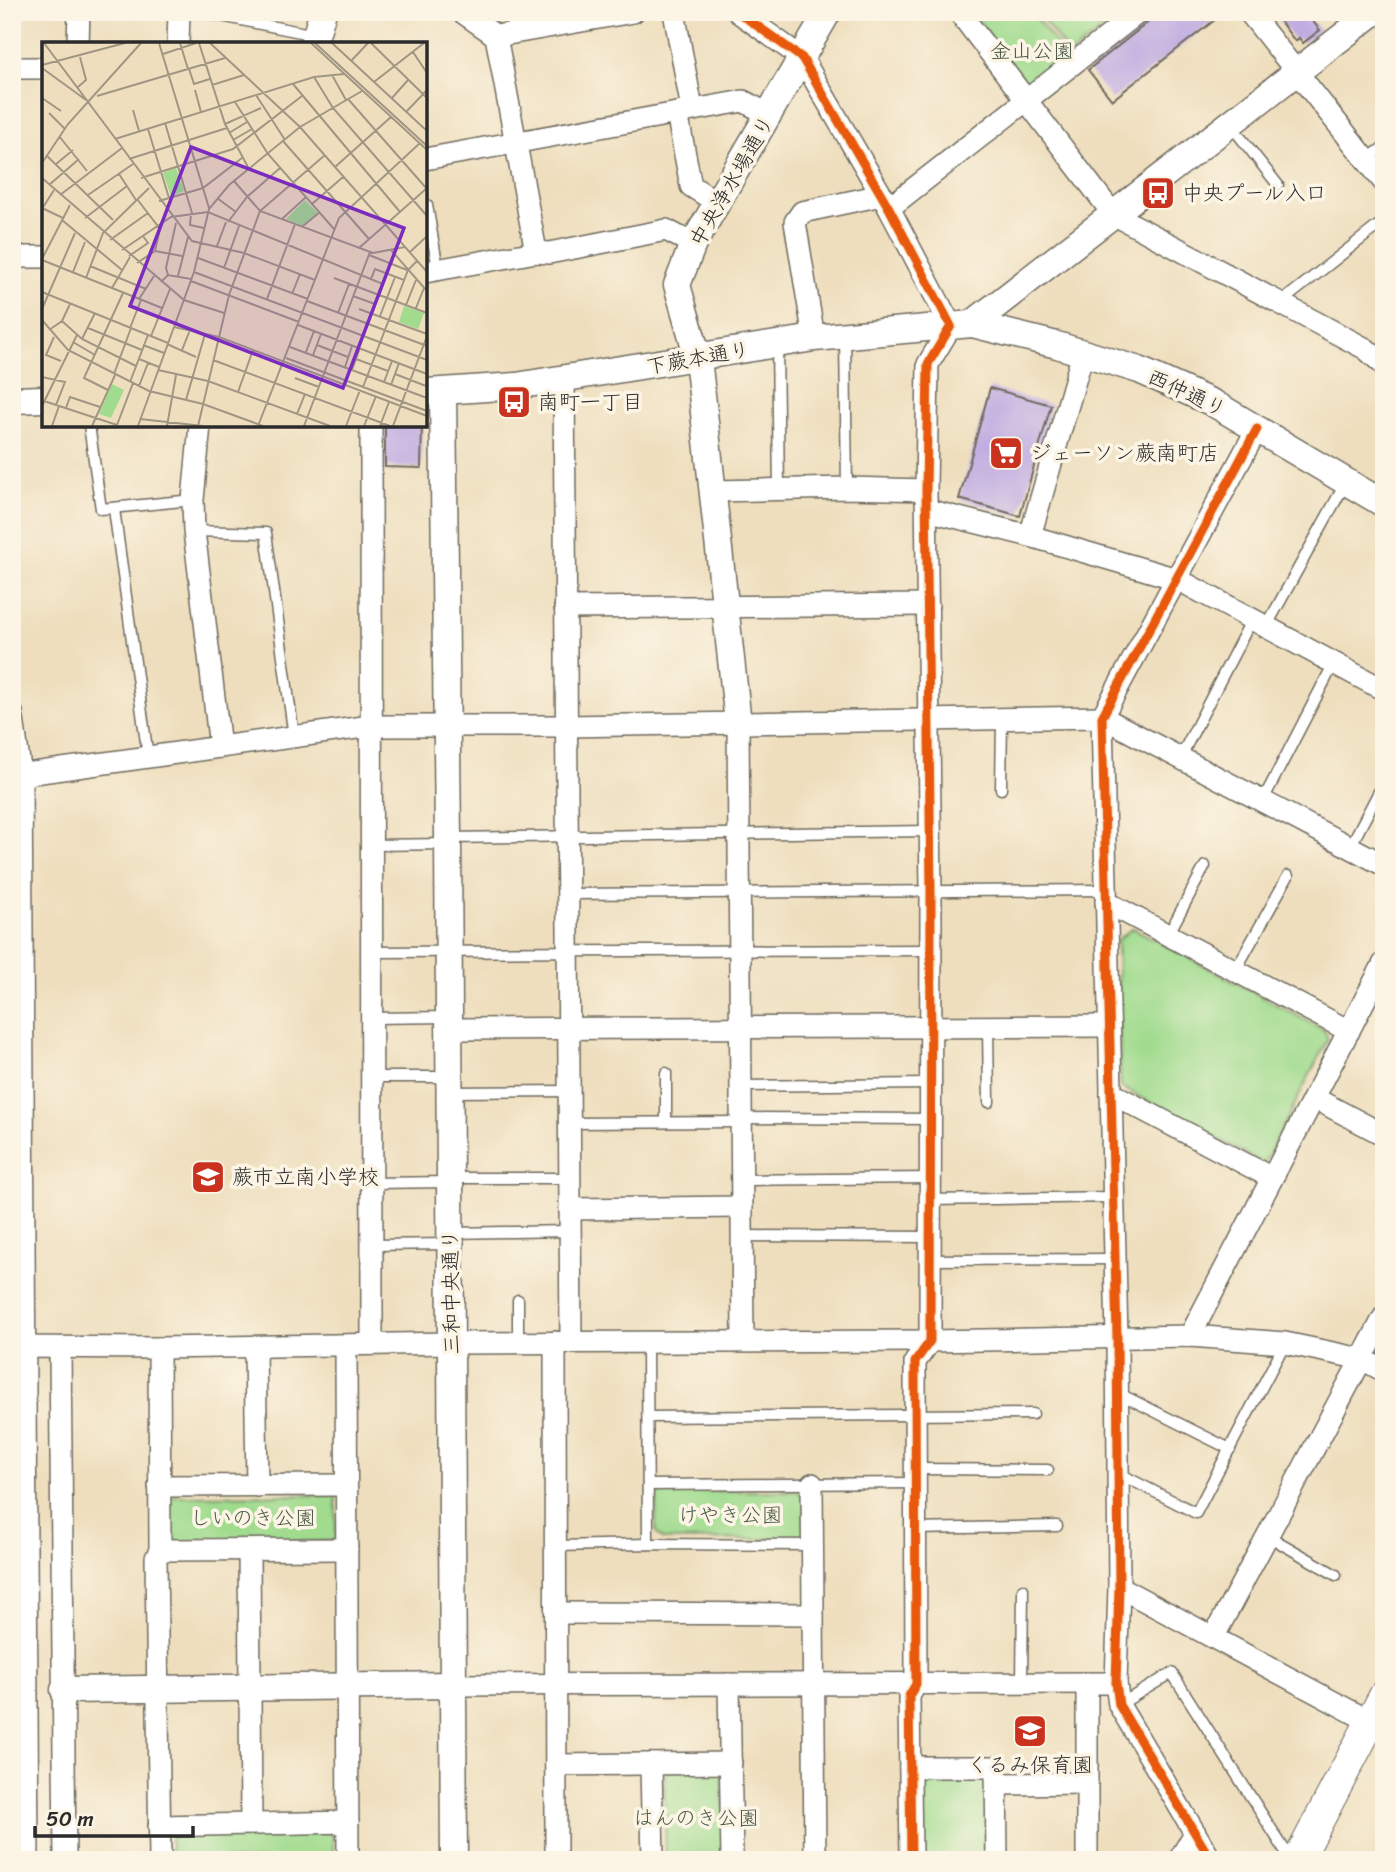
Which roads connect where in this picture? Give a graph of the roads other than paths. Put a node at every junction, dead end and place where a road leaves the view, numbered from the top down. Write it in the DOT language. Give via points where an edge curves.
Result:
graph roads {
  1 [pos="79,12"];
  2 [pos="179,12"];
  3 [pos="201,12"];
  4 [pos="462,12"];
  5 [pos="633,12"];
  6 [pos="674,12"];
  7 [pos="738,12"];
  8 [pos="828,12"];
  9 [pos="959,12"];
  10 [pos="1139,12"];
  11 [pos="1249,12"];
  12 [pos="1374,12"];
  13 [pos="317,30"];
  14 [pos="496,36"];
  15 [pos="78,42"];
  16 [pos="178,42"];
  17 [pos="802,58"];
  18 [pos="12,68"];
  19 [pos="42,68"];
  20 [pos="1296,72"];
  21 [pos="1027,100"];
  22 [pos="685,111"];
  23 [pos="769,115"];
  24 [pos="1230,124"];
  25 [pos="517,141"];
  26 [pos="1384,147"];
  27 [pos="427,159"];
  28 [pos="1366,160"];
  29 [pos="1384,182"];
  30 [pos="1278,185"];
  31 [pos="885,202"];
  32 [pos="718,203"];
  33 [pos="427,205"];
  34 [pos="1113,214"];
  35 [pos="1384,220"];
  36 [pos="693,244"];
  37 [pos="536,252"];
  38 [pos="12,257"];
  39 [pos="42,257"];
  40 [pos="432,270"];
  41 [pos="1280,303"];
  42 [pos="962,325"];
  43 [pos="845,335"];
  44 [pos="814,338"];
  45 [pos="777,344"];
  46 [pos="1083,353"];
  47 [pos="698,358"];
  48 [pos="1384,365"];
  49 [pos="564,379"];
  50 [pos="434,391"];
  51 [pos="42,399"];
  52 [pos="12,400"];
  53 [pos="89,427"];
  54 [pos="200,427"];
  55 [pos="370,427"];
  56 [pos="1257,429"];
  57 [pos="1346,482"];
  58 [pos="847,488"];
  59 [pos="779,489"];
  60 [pos="714,491"];
  61 [pos="193,500"];
  62 [pos="927,500"];
  63 [pos="1384,504"];
  64 [pos="114,509"];
  65 [pos="194,531"];
  66 [pos="1030,536"];
  67 [pos="1177,579"];
  68 [pos="928,605"];
  69 [pos="565,608"];
  70 [pos="726,608"];
  71 [pos="1259,623"];
  72 [pos="1334,663"];
  73 [pos="1383,687"];
  74 [pos="12,712"];
  75 [pos="1102,717"];
  76 [pos="1002,719"];
  77 [pos="929,721"];
  78 [pos="738,723"];
  79 [pos="447,725"];
  80 [pos="372,726"];
  81 [pos="566,726"];
  82 [pos="294,737"];
  83 [pos="220,747"];
  84 [pos="148,757"];
  85 [pos="1180,758"];
  86 [pos="17,776"];
  87 [pos="1384,782"];
  88 [pos="1001,789"];
  89 [pos="1262,802"];
  90 [pos="929,831"];
  91 [pos="739,835"];
  92 [pos="568,837"];
  93 [pos="448,841"];
  94 [pos="372,845"];
  95 [pos="1350,848"];
  96 [pos="1384,865"];
  97 [pos="1205,866"];
  98 [pos="1288,876"];
  99 [pos="739,892"];
  100 [pos="931,892"];
  101 [pos="568,894"];
  102 [pos="1106,896"];
  103 [pos="1168,935"];
  104 [pos="931,950"];
  105 [pos="740,951"];
  106 [pos="372,952"];
  107 [pos="449,952"];
  108 [pos="568,952"];
  109 [pos="1384,963"];
  110 [pos="1235,971"];
  111 [pos="17,973"];
  112 [pos="17,1012"];
  113 [pos="372,1018"];
  114 [pos="449,1023"];
  115 [pos="931,1026"];
  116 [pos="988,1026"];
  117 [pos="1109,1026"];
  118 [pos="740,1027"];
  119 [pos="569,1028"];
  120 [pos="1349,1031"];
  121 [pos="17,1073"];
  122 [pos="666,1073"];
  123 [pos="372,1077"];
  124 [pos="930,1084"];
  125 [pos="450,1085"];
  126 [pos="741,1086"];
  127 [pos="569,1091"];
  128 [pos="1111,1093"];
  129 [pos="1314,1098"];
  130 [pos="989,1101"];
  131 [pos="930,1119"];
  132 [pos="741,1120"];
  133 [pos="666,1122"];
  134 [pos="570,1123"];
  135 [pos="1384,1135"];
  136 [pos="570,1178"];
  137 [pos="930,1178"];
  138 [pos="1272,1178"];
  139 [pos="450,1180"];
  140 [pos="742,1180"];
  141 [pos="373,1183"];
  142 [pos="1114,1197"];
  143 [pos="930,1200"];
  144 [pos="742,1207"];
  145 [pos="570,1209"];
  146 [pos="570,1231"];
  147 [pos="742,1236"];
  148 [pos="930,1237"];
  149 [pos="450,1239"];
  150 [pos="372,1245"];
  151 [pos="1115,1259"];
  152 [pos="930,1260"];
  153 [pos="518,1300"];
  154 [pos="1384,1317"];
  155 [pos="1190,1336"];
  156 [pos="1117,1339"];
  157 [pos="743,1341"];
  158 [pos="930,1341"];
  159 [pos="518,1342"];
  160 [pos="563,1342"];
  161 [pos="647,1342"];
  162 [pos="451,1343"];
  163 [pos="1285,1343"];
  164 [pos="372,1344"];
  165 [pos="346,1346"];
  166 [pos="18,1347"];
  167 [pos="255,1347"];
  168 [pos="159,1348"];
  169 [pos="60,1349"];
  170 [pos="1362,1359"];
  171 [pos="1384,1371"];
  172 [pos="1118,1393"];
  173 [pos="1033,1414"];
  174 [pos="915,1416"];
  175 [pos="648,1418"];
  176 [pos="1230,1449"];
  177 [pos="1048,1470"];
  178 [pos="1118,1473"];
  179 [pos="916,1476"];
  180 [pos="18,1477"];
  181 [pos="812,1484"];
  182 [pos="346,1485"];
  183 [pos="648,1485"];
  184 [pos="159,1486"];
  185 [pos="257,1486"];
  186 [pos="1057,1526"];
  187 [pos="915,1529"];
  188 [pos="1268,1536"];
  189 [pos="648,1544"];
  190 [pos="812,1545"];
  191 [pos="556,1546"];
  192 [pos="249,1549"];
  193 [pos="347,1549"];
  194 [pos="160,1550"];
  195 [pos="1336,1575"];
  196 [pos="1119,1587"];
  197 [pos="1023,1589"];
  198 [pos="556,1613"];
  199 [pos="812,1614"];
  200 [pos="1214,1636"];
  201 [pos="1022,1683"];
  202 [pos="1087,1683"];
  203 [pos="1116,1683"];
  204 [pos="729,1684"];
  205 [pos="814,1684"];
  206 [pos="916,1684"];
  207 [pos="453,1685"];
  208 [pos="348,1686"];
  209 [pos="557,1686"];
  210 [pos="251,1687"];
  211 [pos="19,1688"];
  212 [pos="157,1688"];
  213 [pos="64,1690"];
  214 [pos="1119,1705"];
  215 [pos="1379,1715"];
  216 [pos="731,1763"];
  217 [pos="19,1765"];
  218 [pos="556,1765"];
  219 [pos="651,1765"];
  220 [pos="910,1767"];
  221 [pos="1087,1783"];
  222 [pos="997,1784"];
  223 [pos="20,1798"];
  224 [pos="348,1822"];
  225 [pos="251,1824"];
  226 [pos="159,1826"];
  227 [pos="1195,1833"];
  228 [pos="27,1860"];
  229 [pos="65,1860"];
  230 [pos="160,1860"];
  231 [pos="348,1860"];
  232 [pos="454,1860"];
  233 [pos="556,1860"];
  234 [pos="653,1860"];
  235 [pos="732,1860"];
  236 [pos="815,1860"];
  237 [pos="911,1860"];
  238 [pos="997,1860"];
  239 [pos="1087,1860"];
  240 [pos="1180,1860"];
  241 [pos="1211,1860"];
  242 [pos="1291,1860"];
  243 [pos="1297,1860"];
  1 -- 15 [label="street"];
  2 -- 16 [label="street"];
  3 -- 13 [label="lane"];
  4 -- 14 [label="street"];
  5 -- 14 [label="street"];
  6 -- 22 [label="street"];
  7 -- 17 [label="street"];
  8 -- 17 [label="street, 中央浄水場通り"];
  9 -- 21 [label="street"];
  10 -- 21 [label="street"];
  11 -- 20 [label="street"];
  12 -- 20 [label="street"];
  14 -- 25 [label="street"];
  17 -- 23 [label="street, 中央浄水場通り"];
  17 -- 31 [label="street"];
  18 -- 19 [label="street"];
  20 -- 24 [label="street"];
  20 -- 28 [label="street"];
  21 -- 31 [label="street"];
  21 -- 34 [label="street"];
  22 -- 23 [label="street" via="743,101"];
  22 -- 25 [label="street"];
  22 -- 32 [label="street" via="691,186"];
  23 -- 32 [label="street, 中央浄水場通り"];
  24 -- 30 [label="lane"];
  24 -- 34 [label="street"];
  25 -- 27 [label="street"];
  25 -- 37 [label="street"];
  26 -- 28 [label="lane"];
  28 -- 29 [label="street"];
  31 -- 42 [label="street"];
  31 -- 44 [label="street" via="802,212 795,222"];
  32 -- 36 [label="street, 中央浄水場通り"];
  33 -- 40 [label="lane"];
  34 -- 41 [label="street"];
  34 -- 42 [label="street"];
  35 -- 41 [label="lane"];
  36 -- 37 [label="street" via="666,230"];
  36 -- 47 [label="street, 中央浄水場通り" via="677,285"];
  37 -- 40 [label="street"];
  38 -- 39 [label="street"];
  41 -- 48 [label="street" via="1366,349"];
  42 -- 43 [label="street, 下蕨本通り"];
  42 -- 46 [label="street, 西仲通り"];
  42 -- 62 [label="street" via="928,365"];
  43 -- 44 [label="street, 下蕨本通り"];
  43 -- 58 [label="lane"];
  44 -- 45 [label="street, 下蕨本通り"];
  45 -- 47 [label="street, 下蕨本通り"];
  45 -- 59 [label="lane"];
  46 -- 56 [label="street, 西仲通り" via="1139,370 1213,403"];
  46 -- 66 [label="street"];
  47 -- 49 [label="street, 下蕨本通り"];
  47 -- 60 [label="street, 中央浄水場通り"];
  49 -- 50 [label="street, 下蕨本通り"];
  49 -- 69 [label="street"];
  50 -- 79 [label="street, 三和中央通り"];
  51 -- 52 [label="street"];
  53 -- 64 [label="lane" via="101,509"];
  54 -- 61 [label="street"];
  55 -- 80 [label="street"];
  56 -- 57 [label="street, 西仲通り"];
  56 -- 67 [label="street"];
  57 -- 63 [label="street, 西仲通り"];
  57 -- 71 [label="lane"];
  58 -- 59 [label="street"];
  58 -- 62 [label="street"];
  59 -- 60 [label="street"];
  60 -- 70 [label="street, 中央浄水場通り"];
  61 -- 64 [label="lane"];
  61 -- 65 [label="street"];
  62 -- 66 [label="street"];
  62 -- 68 [label="street"];
  64 -- 84 [label="lane"];
  65 -- 82 [label="lane" via="266,533"];
  65 -- 83 [label="street"];
  66 -- 67 [label="street"];
  67 -- 71 [label="street"];
  67 -- 75 [label="street"];
  68 -- 70 [label="street"];
  68 -- 77 [label="street"];
  69 -- 70 [label="street"];
  69 -- 81 [label="street"];
  70 -- 78 [label="street, 中央浄水場通り"];
  71 -- 72 [label="street"];
  71 -- 85 [label="lane"];
  72 -- 73 [label="street"];
  72 -- 89 [label="lane"];
  74 -- 86 [label="street"];
  75 -- 76 [label="street"];
  75 -- 85 [label="street"];
  75 -- 102 [label="street"];
  76 -- 77 [label="street"];
  76 -- 88 [label="lane"];
  77 -- 78 [label="street"];
  77 -- 90 [label="street"];
  78 -- 81 [label="street"];
  78 -- 91 [label="street"];
  79 -- 80 [label="street"];
  79 -- 81 [label="street"];
  79 -- 93 [label="street, 三和中央通り"];
  80 -- 82 [label="street"];
  80 -- 94 [label="street"];
  81 -- 92 [label="street"];
  82 -- 83 [label="street"];
  83 -- 84 [label="street"];
  84 -- 86 [label="street"];
  85 -- 89 [label="street"];
  86 -- 111 [label="street"];
  87 -- 95 [label="lane"];
  89 -- 95 [label="street"];
  90 -- 91 [label="lane"];
  90 -- 100 [label="street"];
  91 -- 92 [label="lane"];
  91 -- 99 [label="street"];
  92 -- 93 [label="lane"];
  92 -- 101 [label="street"];
  93 -- 94 [label="lane"];
  93 -- 107 [label="street, 三和中央通り"];
  94 -- 106 [label="street"];
  95 -- 96 [label="street"];
  97 -- 103 [label="lane"];
  98 -- 110 [label="lane"];
  99 -- 100 [label="lane"];
  99 -- 101 [label="lane"];
  99 -- 105 [label="street"];
  100 -- 102 [label="lane"];
  100 -- 104 [label="street"];
  101 -- 108 [label="street"];
  102 -- 103 [label="street"];
  102 -- 117 [label="street"];
  103 -- 110 [label="street"];
  104 -- 105 [label="lane"];
  104 -- 115 [label="street"];
  105 -- 108 [label="lane"];
  105 -- 118 [label="street"];
  106 -- 107 [label="lane"];
  106 -- 113 [label="street"];
  107 -- 108 [label="lane"];
  107 -- 114 [label="street, 三和中央通り"];
  108 -- 119 [label="street"];
  109 -- 120 [label="street"];
  110 -- 120 [label="street"];
  111 -- 112 [label="street"];
  112 -- 121 [label="street"];
  113 -- 114 [label="lane"];
  113 -- 123 [label="street"];
  114 -- 119 [label="street"];
  114 -- 125 [label="street, 三和中央通り"];
  115 -- 116 [label="street"];
  115 -- 118 [label="street"];
  115 -- 124 [label="street"];
  116 -- 117 [label="street"];
  116 -- 130 [label="lane"];
  117 -- 128 [label="street"];
  118 -- 119 [label="street"];
  118 -- 126 [label="street"];
  119 -- 127 [label="street"];
  120 -- 129 [label="street"];
  121 -- 166 [label="street"];
  122 -- 133 [label="lane"];
  123 -- 125 [label="lane"];
  123 -- 141 [label="street"];
  124 -- 126 [label="lane"];
  124 -- 131 [label="street"];
  125 -- 127 [label="lane"];
  125 -- 139 [label="street, 三和中央通り"];
  126 -- 132 [label="street"];
  127 -- 134 [label="street"];
  128 -- 138 [label="street"];
  128 -- 142 [label="street"];
  129 -- 135 [label="street"];
  129 -- 138 [label="street"];
  131 -- 132 [label="lane"];
  131 -- 137 [label="street"];
  132 -- 133 [label="lane"];
  132 -- 140 [label="street"];
  133 -- 134 [label="lane"];
  134 -- 136 [label="street"];
  136 -- 139 [label="lane"];
  136 -- 145 [label="street"];
  137 -- 140 [label="lane"];
  137 -- 143 [label="street"];
  138 -- 155 [label="street"];
  139 -- 141 [label="lane"];
  139 -- 149 [label="street, 三和中央通り"];
  140 -- 144 [label="street"];
  141 -- 150 [label="street"];
  142 -- 143 [label="lane"];
  142 -- 151 [label="street"];
  143 -- 148 [label="street"];
  144 -- 145 [label="street"];
  144 -- 147 [label="street"];
  145 -- 146 [label="street"];
  146 -- 149 [label="lane"];
  146 -- 160 [label="street"];
  147 -- 148 [label="lane"];
  147 -- 157 [label="street"];
  148 -- 152 [label="street"];
  149 -- 150 [label="lane"];
  149 -- 162 [label="street, 三和中央通り"];
  150 -- 164 [label="street"];
  151 -- 152 [label="lane"];
  151 -- 156 [label="street"];
  152 -- 158 [label="street"];
  153 -- 159 [label="lane"];
  154 -- 170 [label="street"];
  155 -- 156 [label="street"];
  155 -- 163 [label="street"];
  156 -- 158 [label="street"];
  156 -- 172 [label="street"];
  157 -- 158 [label="street"];
  157 -- 161 [label="street"];
  158 -- 174 [label="street" via="915,1362"];
  159 -- 160 [label="street"];
  159 -- 162 [label="street"];
  160 -- 161 [label="street"];
  160 -- 191 [label="street"];
  161 -- 175 [label="lane"];
  162 -- 164 [label="street"];
  162 -- 207 [label="street, 三和中央通り"];
  163 -- 170 [label="street"];
  163 -- 176 [label="lane"];
  164 -- 165 [label="street"];
  165 -- 167 [label="street"];
  165 -- 182 [label="street"];
  166 -- 169 [label="street"];
  166 -- 180 [label="street"];
  167 -- 168 [label="street"];
  167 -- 185 [label="street"];
  168 -- 169 [label="street"];
  168 -- 184 [label="street"];
  169 -- 213 [label="street"];
  170 -- 171 [label="street"];
  170 -- 188 [label="street"];
  172 -- 176 [label="lane"];
  172 -- 178 [label="street"];
  173 -- 174 [label="lane"];
  174 -- 175 [label="lane"];
  174 -- 179 [label="street"];
  175 -- 183 [label="lane"];
  176 -- 178 [label="lane" via="1196,1513"];
  177 -- 179 [label="lane"];
  178 -- 196 [label="street"];
  179 -- 181 [label="lane"];
  179 -- 187 [label="street"];
  180 -- 211 [label="street"];
  181 -- 183 [label="lane"];
  181 -- 190 [label="street"];
  182 -- 185 [label="street"];
  182 -- 193 [label="street"];
  183 -- 189 [label="lane"];
  184 -- 185 [label="street"];
  184 -- 194 [label="street"];
  186 -- 187 [label="lane"];
  187 -- 206 [label="street"];
  188 -- 195 [label="lane"];
  188 -- 200 [label="street"];
  189 -- 190 [label="lane"];
  189 -- 191 [label="lane"];
  190 -- 199 [label="street"];
  191 -- 198 [label="street"];
  192 -- 193 [label="street"];
  192 -- 194 [label="street"];
  192 -- 210 [label="street"];
  193 -- 208 [label="street"];
  194 -- 212 [label="street" via="156,1558"];
  196 -- 200 [label="street"];
  196 -- 203 [label="street"];
  197 -- 201 [label="lane"];
  198 -- 199 [label="street"];
  198 -- 209 [label="street"];
  199 -- 205 [label="street"];
  200 -- 215 [label="street"];
  201 -- 202 [label="street"];
  201 -- 206 [label="street"];
  202 -- 203 [label="street"];
  202 -- 221 [label="street"];
  203 -- 214 [label="street"];
  204 -- 205 [label="street"];
  204 -- 209 [label="street"];
  204 -- 216 [label="street"];
  205 -- 206 [label="street"];
  205 -- 236 [label="street"];
  206 -- 220 [label="street" via="909,1696"];
  207 -- 208 [label="street"];
  207 -- 209 [label="street"];
  207 -- 232 [label="street, 三和中央通り"];
  208 -- 210 [label="street"];
  208 -- 224 [label="street"];
  209 -- 218 [label="street"];
  210 -- 212 [label="street"];
  210 -- 225 [label="street"];
  211 -- 213 [label="street"];
  211 -- 217 [label="street"];
  212 -- 213 [label="street"];
  212 -- 226 [label="street"];
  213 -- 229 [label="street"];
  214 -- 227 [label="street"];
  214 -- 242 [label="lane" via="1172,1673"];
  215 -- 243 [label="main road"];
  216 -- 219 [label="street"];
  216 -- 235 [label="street"];
  217 -- 223 [label="street"];
  218 -- 219 [label="street"];
  218 -- 233 [label="street"];
  219 -- 234 [label="street"];
  220 -- 222 [label="street" via="996,1767"];
  220 -- 237 [label="street"];
  221 -- 222 [label="street"];
  221 -- 239 [label="street"];
  222 -- 238 [label="street"];
  223 -- 228 [label="street"];
  224 -- 225 [label="street"];
  224 -- 231 [label="street"];
  225 -- 226 [label="street"];
  226 -- 230 [label="street"];
  227 -- 240 [label="street"];
  227 -- 241 [label="street"];
}
